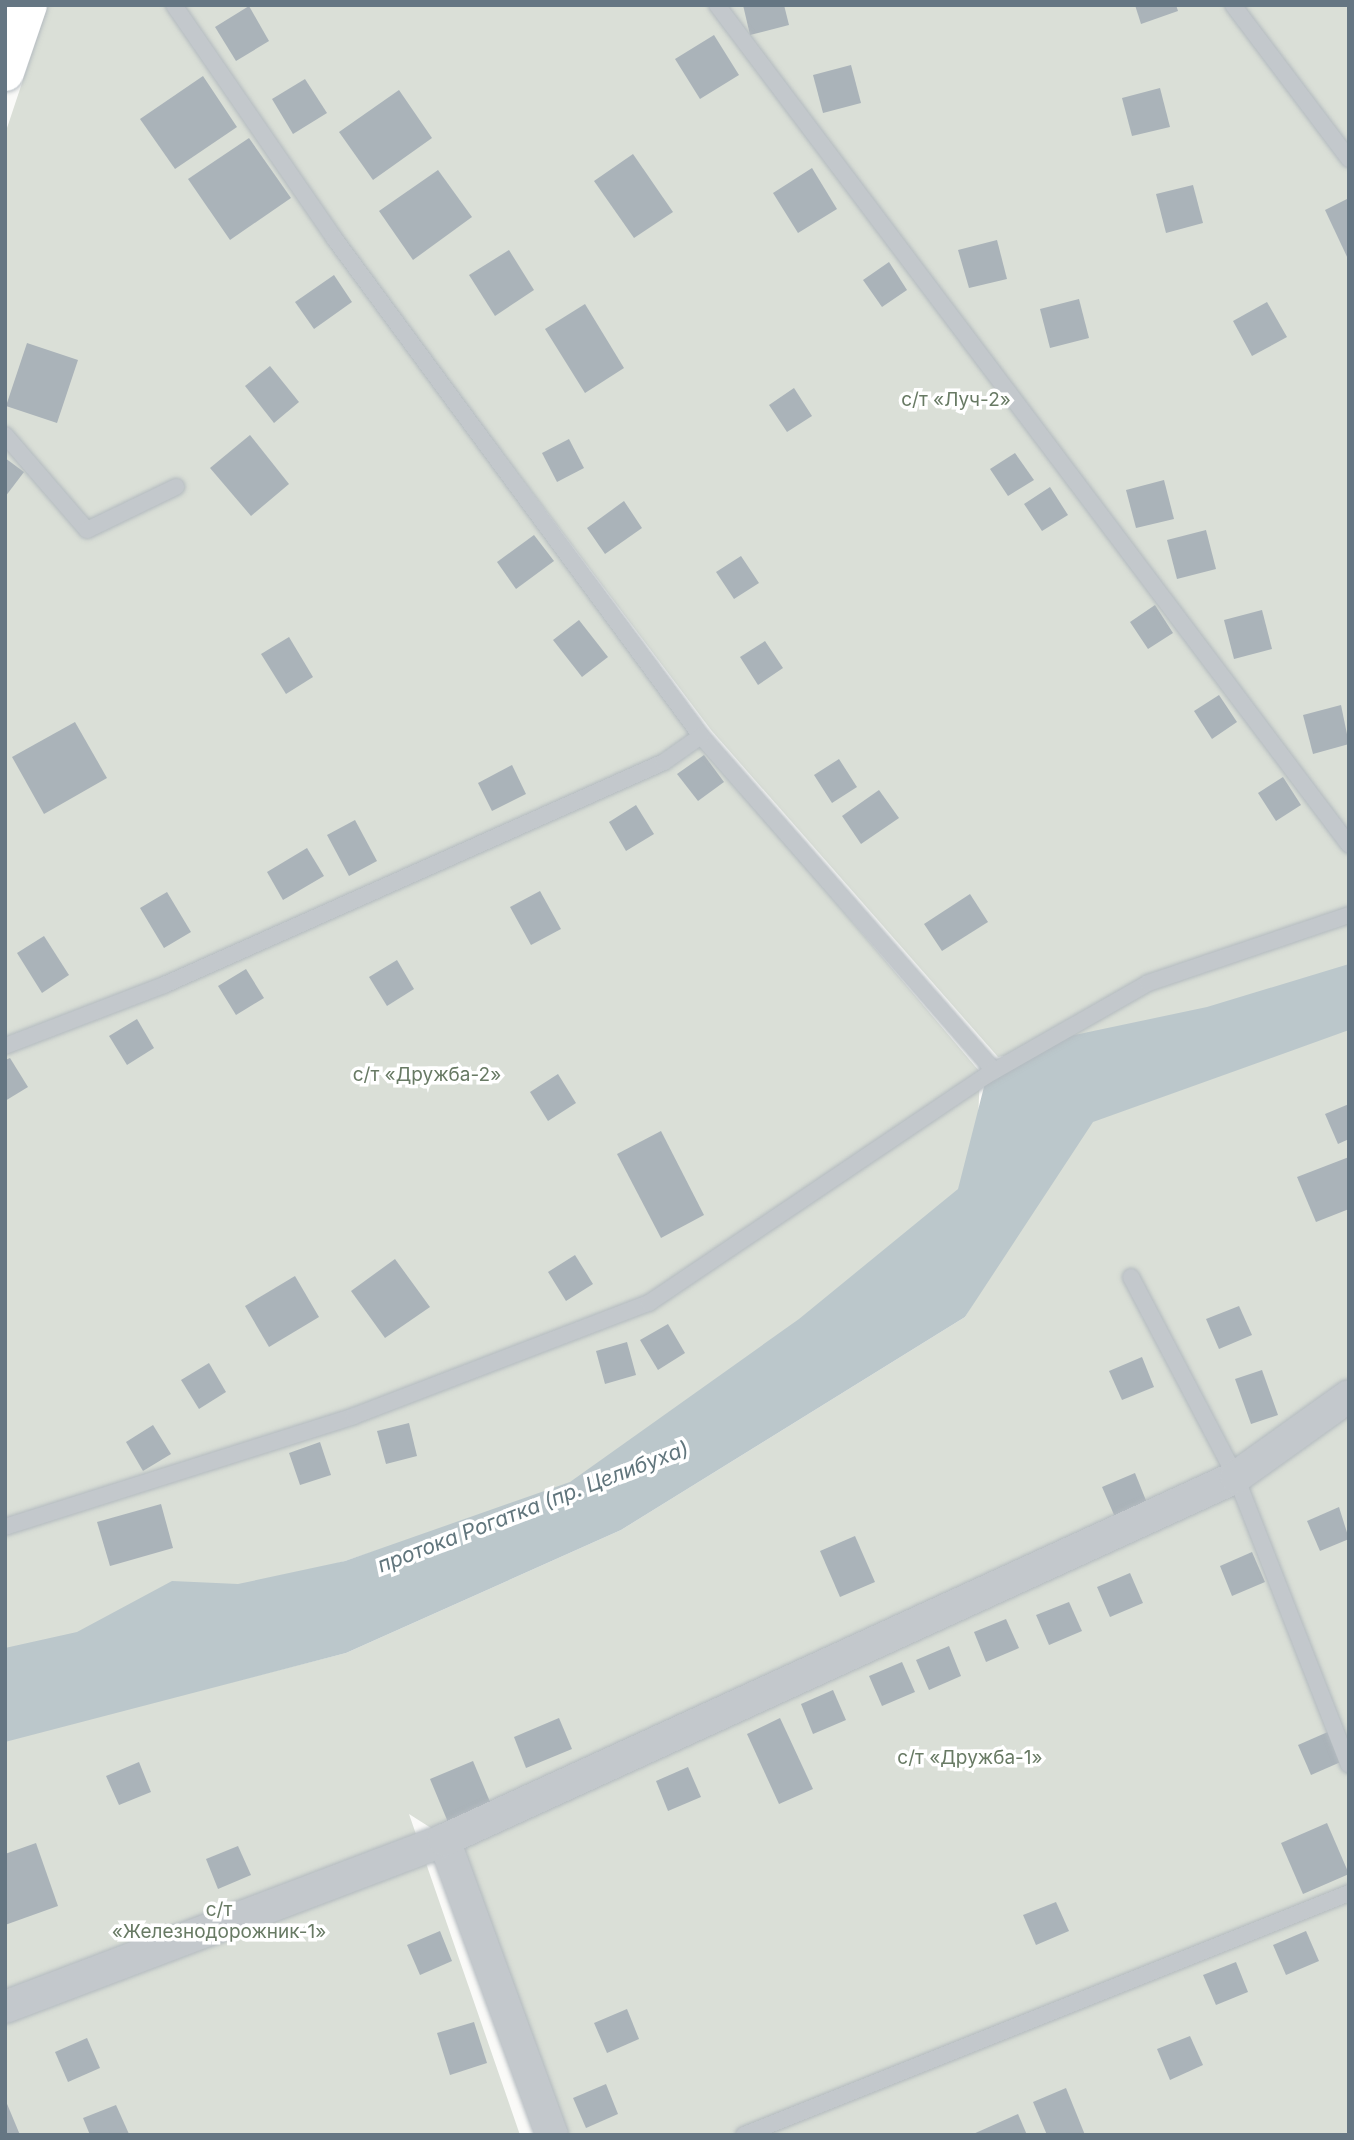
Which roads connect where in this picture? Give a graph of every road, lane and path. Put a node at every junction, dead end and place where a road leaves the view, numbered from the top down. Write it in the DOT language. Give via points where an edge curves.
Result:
graph roads {
  1 [pos="28,5"];
  2 [pos="174,5"];
  3 [pos="717,5"];
  4 [pos="1233,5"];
  5 [pos="5,72"];
  6 [pos="1349,159"];
  7 [pos="5,435"];
  8 [pos="176,487"];
  9 [pos="701,736"];
  10 [pos="1349,845"];
  11 [pos="1349,915"];
  12 [pos="5,1046"];
  13 [pos="994,1070"];
  14 [pos="1131,1277"];
  15 [pos="1349,1396"];
  16 [pos="1236,1477"];
  17 [pos="5,1527"];
  18 [pos="1349,1765"];
  19 [pos="444,1840"];
  20 [pos="1349,1893"];
  21 [pos="5,2007"];
  22 [pos="552,2135"];
  23 [pos="744,2135"];
  1 -- 5 [label="main road"];
  2 -- 9 [label="lane" via="334,238"];
  3 -- 10 [label="lane"];
  4 -- 6 [label="lane"];
  7 -- 8 [label="lane" via="88,530"];
  9 -- 12 [label="lane" via="639,774 164,985"];
  9 -- 13 [label="lane"];
  11 -- 13 [label="lane" via="1148,983"];
  13 -- 17 [label="lane" via="649,1303 354,1416"];
  14 -- 16 [label="lane"];
  15 -- 16 [label="street"];
  16 -- 18 [label="lane"];
  16 -- 19 [label="street"];
  19 -- 21 [label="street"];
  19 -- 22 [label="street"];
  20 -- 23 [label="lane"];
}
